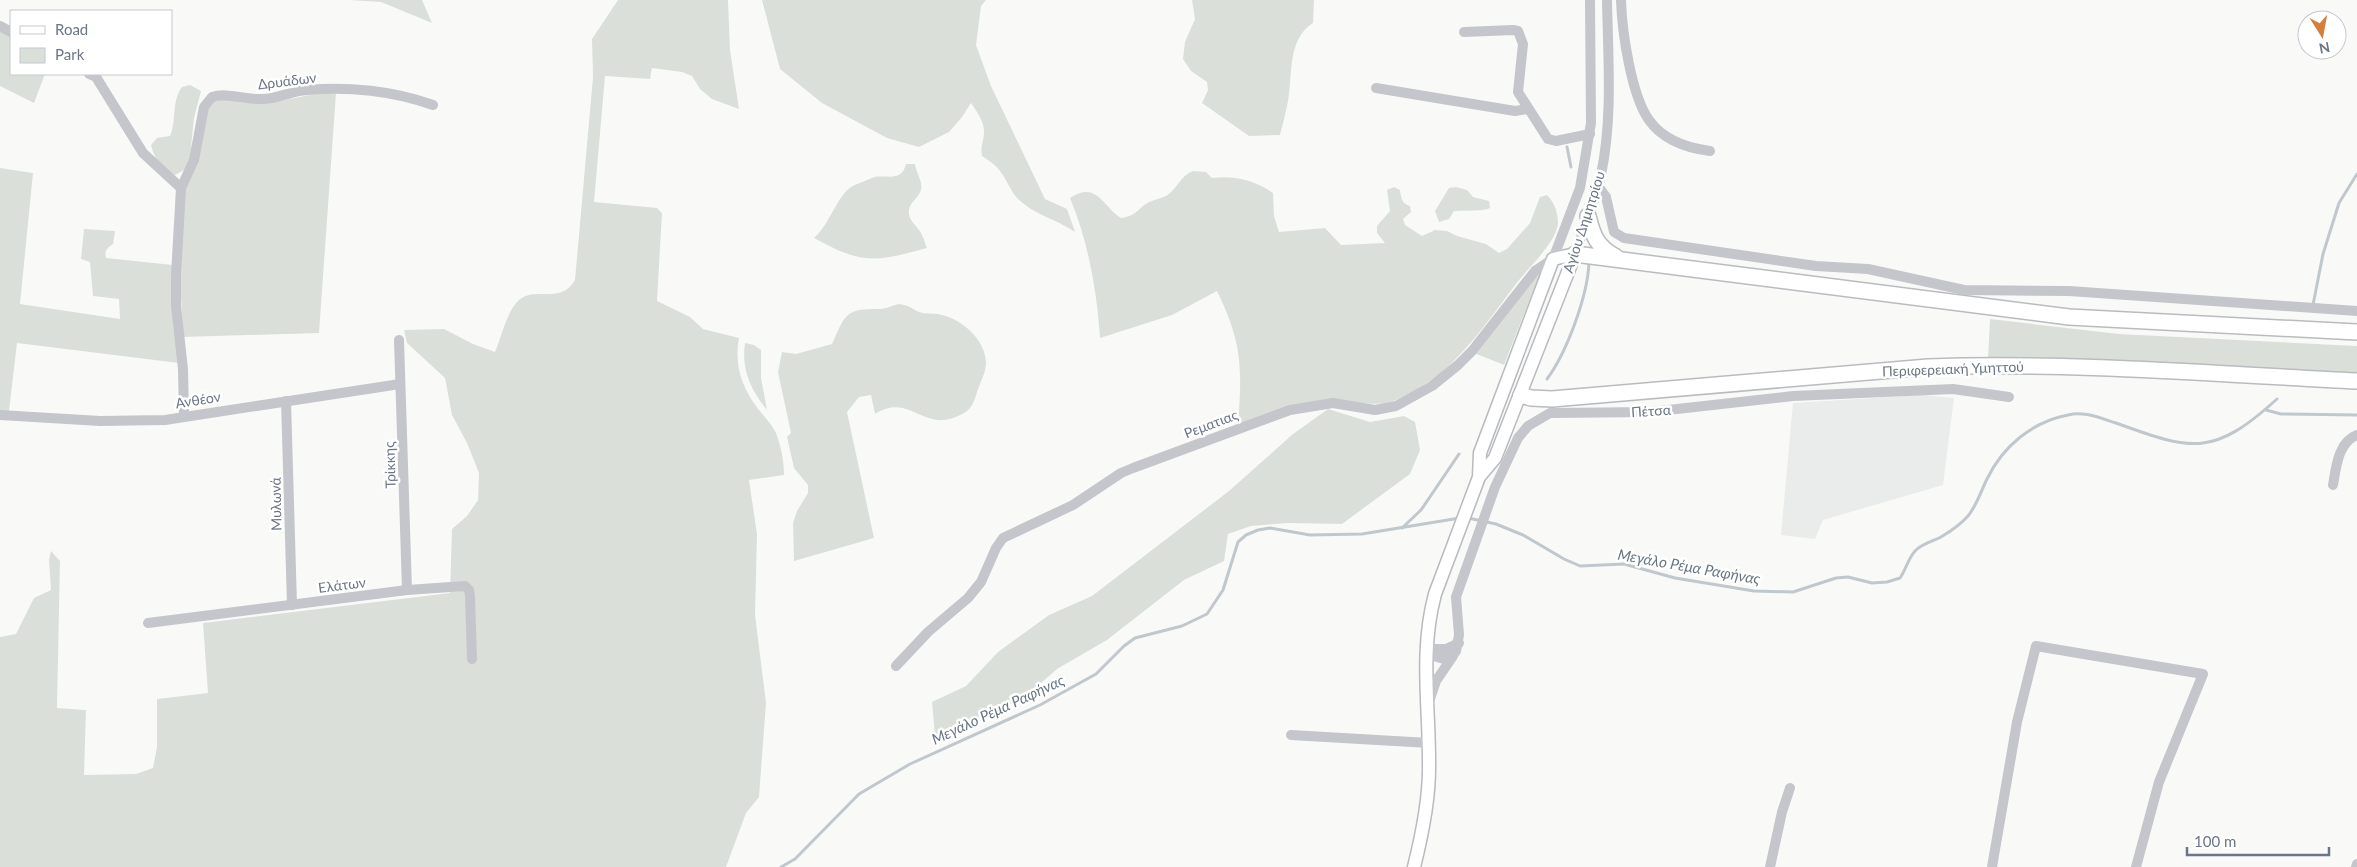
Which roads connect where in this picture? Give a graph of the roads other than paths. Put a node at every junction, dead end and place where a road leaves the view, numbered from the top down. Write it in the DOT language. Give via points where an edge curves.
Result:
graph roads {
  1 [pos="1590,0"];
  2 [pos="1607,0"];
  3 [pos="1621,0"];
  4 [pos="1464,32"];
  5 [pos="91,75"];
  6 [pos="1376,88"];
  7 [pos="433,105"];
  8 [pos="1528,109"];
  9 [pos="1590,134"];
  10 [pos="1710,152"];
  11 [pos="1598,186"];
  12 [pos="181,188"];
  13 [pos="1588,216"];
  14 [pos="1575,254"];
  15 [pos="1553,258"];
  16 [pos="1619,259"];
  17 [pos="2357,311"];
  18 [pos="2357,332"];
  19 [pos="398,340"];
  20 [pos="2357,381"];
  21 [pos="400,384"];
  22 [pos="1504,388"];
  23 [pos="1521,395"];
  24 [pos="2009,397"];
  25 [pos="286,401"];
  26 [pos="0,415"];
  27 [pos="184,415"];
  28 [pos="2357,435"];
  29 [pos="1479,477"];
  30 [pos="2333,485"];
  31 [pos="407,590"];
  32 [pos="292,605"];
  33 [pos="148,623"];
  34 [pos="1457,647"];
  35 [pos="1426,649"];
  36 [pos="472,659"];
  37 [pos="896,666"];
  38 [pos="1426,710"];
  39 [pos="1291,735"];
  40 [pos="1429,743"];
  41 [pos="1790,788"];
  42 [pos="1414,867"];
  43 [pos="1770,867"];
  44 [pos="1992,867"];
  45 [pos="2136,867"];
  1 -- 9 [label="street, Αγίου Δημητρίου"];
  2 -- 11 [label="street, Αγίου Δημητρίου" via="1608,124"];
  3 -- 10 [label="street" via="1622,28 1644,112 1669,138 1696,150"];
  4 -- 8 [label="street" via="1513,30 1521,34 1523,44 1518,87"];
  5 -- 12 [label="street" via="96,78 144,153"];
  6 -- 8 [label="street" via="1515,111"];
  7 -- 12 [label="street, Δρυάδων" via="396,95 338,89 308,90 261,99 212,96 204,108 194,160"];
  8 -- 9 [label="street" via="1550,140"];
  9 -- 15 [label="street, Αγίου Δημητρίου" via="1580,188"];
  11 -- 13 [label="street, Αγίου Δημητρίου"];
  11 -- 17 [label="street" via="1606,196 1614,232 1624,238 1816,266 1868,269 1964,290 2069,291"];
  12 -- 27 [label="street" via="176,306"];
  13 -- 14 [label="street, Αγίου Δημητρίου"];
  13 -- 16 [label="highway" via="1592,233 1600,246"];
  14 -- 15 [label="main road"];
  14 -- 16 [label="highway"];
  14 -- 23 [label="main road, Αγίου Δημητρίου"];
  15 -- 22 [label="main road"];
  15 -- 37 [label="street, Ρεματιας" via="1535,271 1472,351 1413,398 1381,410 1333,402 1276,414 1121,473 1073,504 1003,538 981,582 968,598 928,632"];
  16 -- 18 [label="highway" via="2068,317"];
  19 -- 21 [label="street, Τρίκκης"];
  20 -- 23 [label="highway, Περιφερειακή Υμηττού" via="2060,367 1968,366 1558,398"];
  21 -- 25 [label="street, Ανθέον"];
  21 -- 31 [label="street, Τρίκκης"];
  22 -- 23 [label="main road"];
  22 -- 29 [label="main road" via="1480,454"];
  23 -- 29 [label="main road" via="1495,458"];
  24 -- 34 [label="street, Πέτσα" via="1945,389 1793,396 1650,412 1550,413 1528,426 1518,438 1495,487 1459,585"];
  25 -- 27 [label="street, Ανθέον"];
  25 -- 32 [label="street, Μυλωνά"];
  26 -- 27 [label="street, Ανθέον" via="133,421 165,420"];
  28 -- 30 [label="street" via="2346,443 2339,457"];
  29 -- 35 [label="main road" via="1430,613"];
  31 -- 32 [label="street, Ελάτων"];
  31 -- 36 [label="street, Ελάτων" via="465,586 469,590"];
  32 -- 33 [label="street, Ελάτων"];
  34 -- 35 [label="street"];
  34 -- 38 [label="street" via="1436,681"];
  35 -- 38 [label="main road"];
  38 -- 40 [label="main road"];
  39 -- 40 [label="street"];
  40 -- 42 [label="main road" via="1428,797"];
  41 -- 43 [label="street"];
  44 -- 45 [label="street" via="2018,722 2036,646 2203,674 2159,782"];
}
